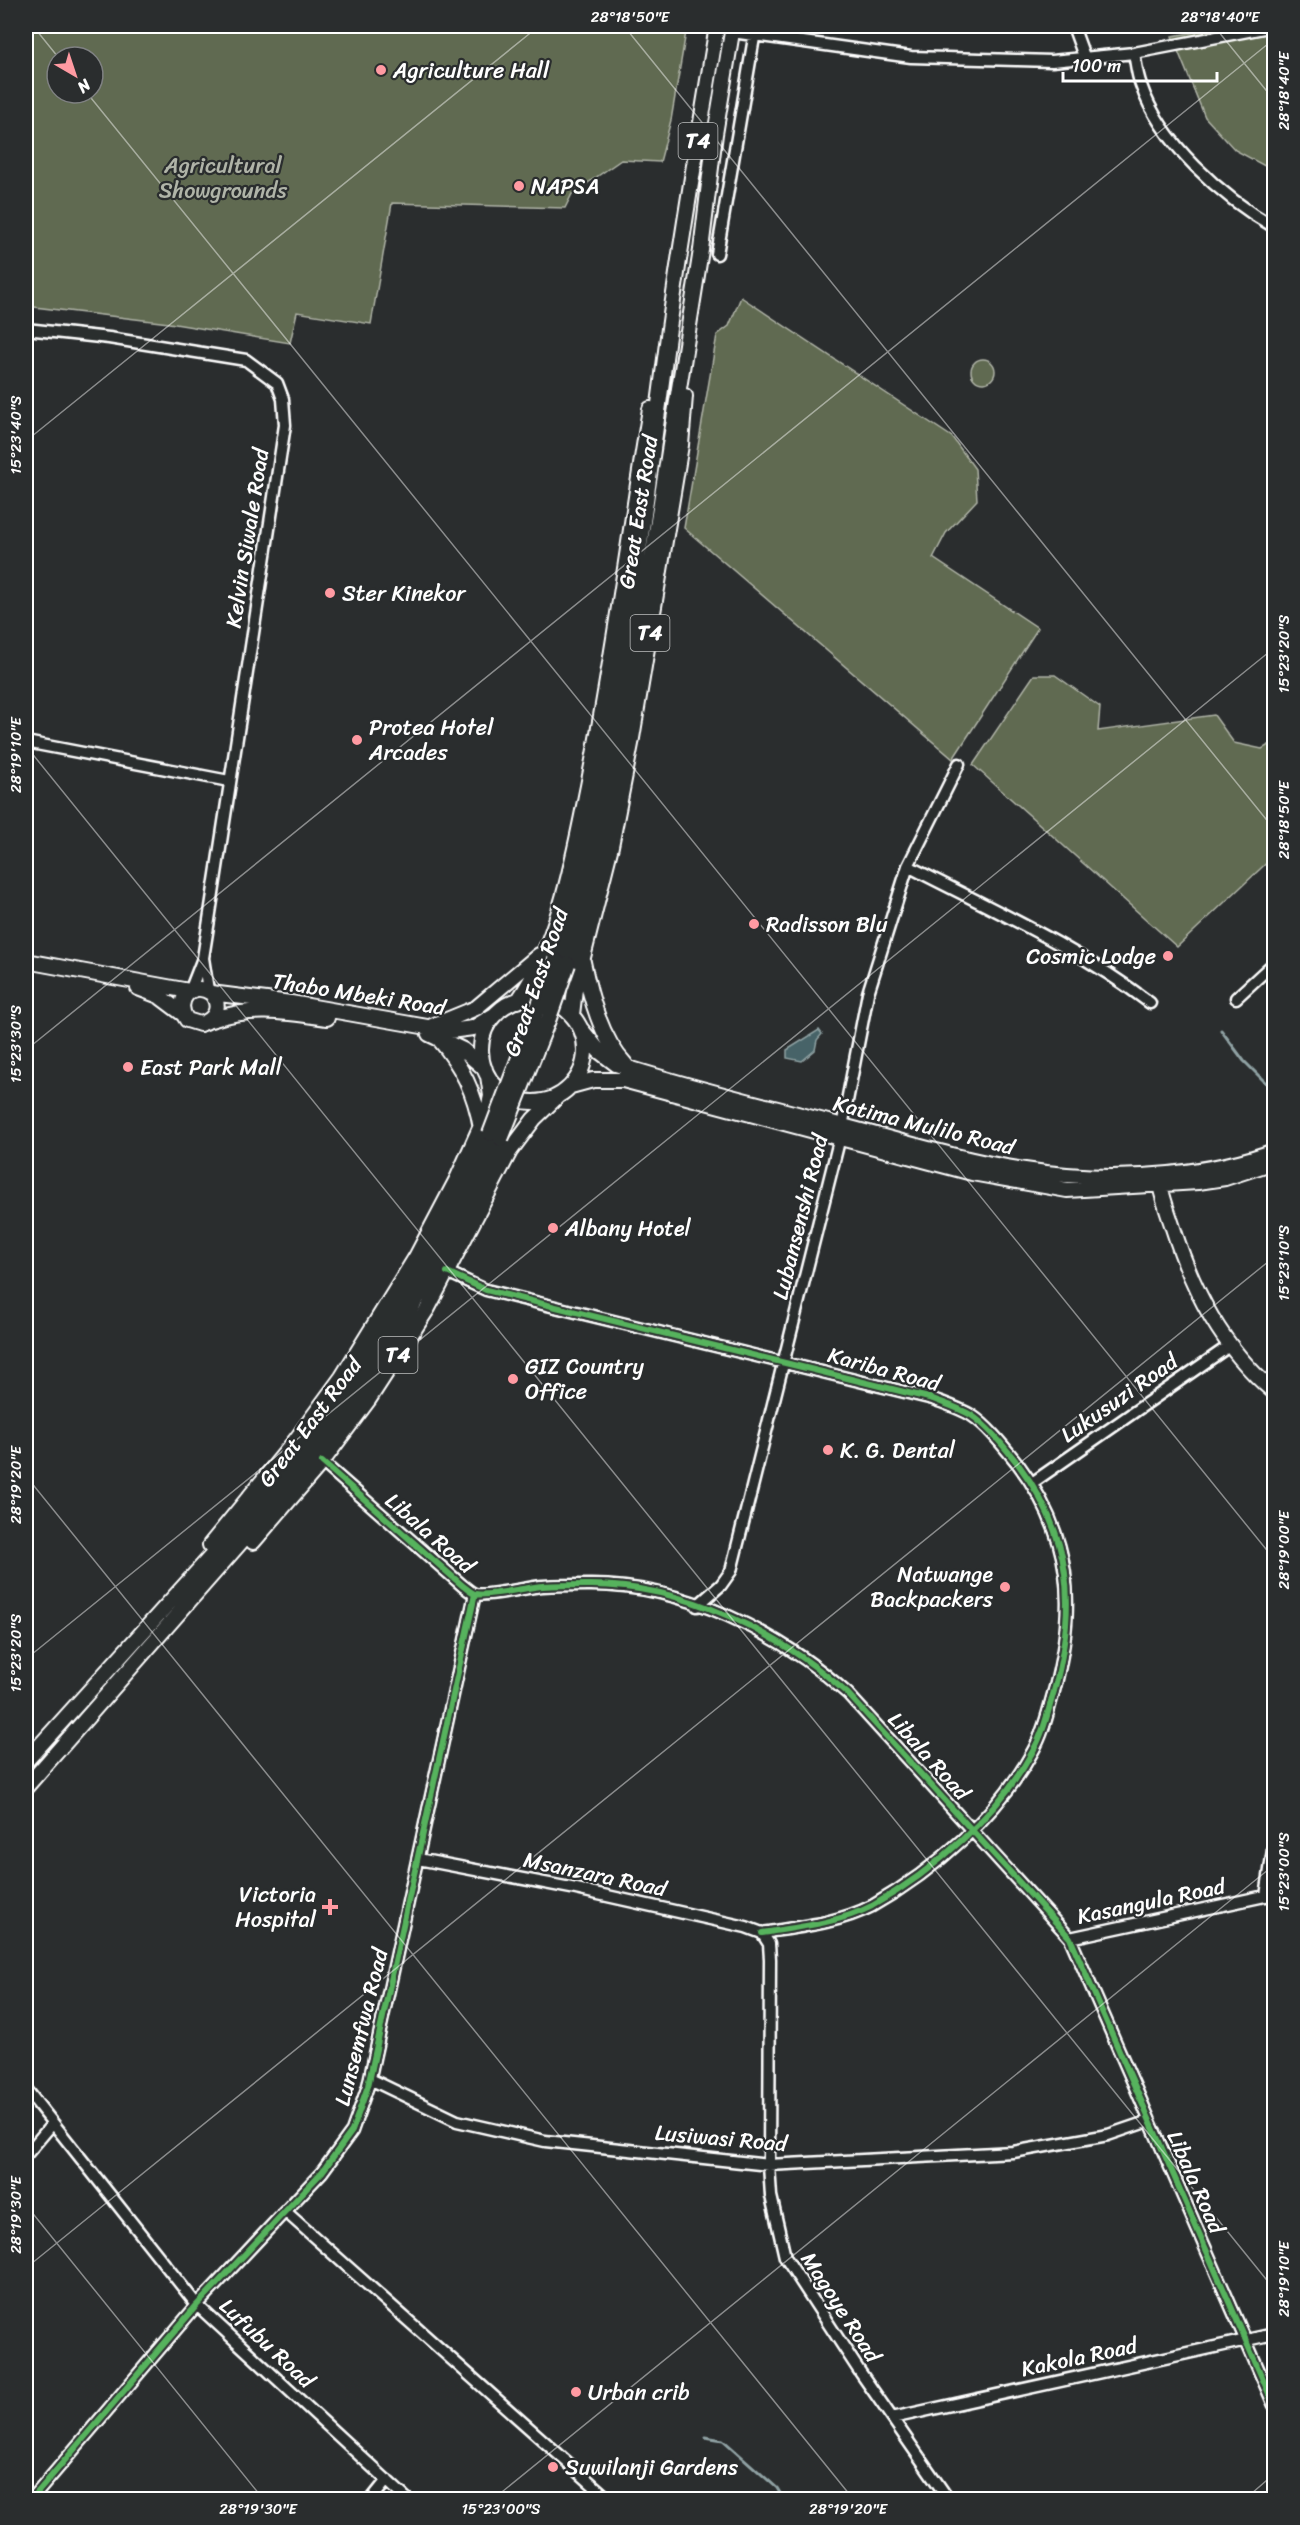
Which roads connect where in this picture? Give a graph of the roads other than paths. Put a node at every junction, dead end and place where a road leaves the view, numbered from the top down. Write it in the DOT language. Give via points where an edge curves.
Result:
graph roads {
  1 [pos="717,26"];
  2 [pos="1073,26"];
  3 [pos="1275,26"];
  4 [pos="732,29"];
  5 [pos="755,31"];
  6 [pos="1134,53"];
  7 [pos="1085,59"];
  8 [pos="1275,227"];
  9 [pos="717,254"];
  10 [pos="692,302"];
  11 [pos="26,329"];
  12 [pos="668,338"];
  13 [pos="26,742"];
  14 [pos="959,764"];
  15 [pos="229,781"];
  16 [pos="908,866"];
  17 [pos="542,952"];
  18 [pos="203,958"];
  19 [pos="26,961"];
  20 [pos="583,961"];
  21 [pos="562,962"];
  22 [pos="1275,963"];
  23 [pos="91,971"];
  24 [pos="190,991"];
  25 [pos="210,991"];
  26 [pos="1236,998"];
  27 [pos="518,1001"];
  28 [pos="1150,1003"];
  29 [pos="183,1014"];
  30 [pos="496,1014"];
  31 [pos="572,1015"];
  32 [pos="211,1020"];
  33 [pos="581,1029"];
  34 [pos="433,1031"];
  35 [pos="630,1068"];
  36 [pos="486,1072"];
  37 [pos="571,1086"];
  38 [pos="558,1096"];
  39 [pos="841,1132"];
  40 [pos="491,1134"];
  41 [pos="1275,1150"];
  42 [pos="1275,1162"];
  43 [pos="1159,1181"];
  44 [pos="447,1272"];
  45 [pos="1229,1346"];
  46 [pos="784,1361"];
  47 [pos="1275,1392"];
  48 [pos="322,1462"];
  49 [pos="1032,1483"];
  50 [pos="202,1588"];
  51 [pos="475,1594"];
  52 [pos="697,1605"];
  53 [pos="26,1761"];
  54 [pos="26,1787"];
  55 [pos="970,1830"];
  56 [pos="1275,1843"];
  57 [pos="418,1859"];
  58 [pos="1270,1895"];
  59 [pos="762,1933"];
  60 [pos="1070,1938"];
  61 [pos="370,2079"];
  62 [pos="26,2088"];
  63 [pos="1149,2121"];
  64 [pos="53,2123"];
  65 [pos="26,2155"];
  66 [pos="769,2165"];
  67 [pos="286,2212"];
  68 [pos="197,2306"];
  69 [pos="1275,2334"];
  70 [pos="1248,2340"];
  71 [pos="1275,2405"];
  72 [pos="892,2418"];
  73 [pos="387,2480"];
  74 [pos="30,2499"];
  75 [pos="371,2499"];
  76 [pos="408,2499"];
  77 [pos="610,2499"];
  78 [pos="949,2499"];
  1 -- 12 [label="main road, Great East Road / T4"];
  2 -- 7 [label="street"];
  3 -- 6 [label="street"];
  4 -- 5 [label="street"];
  4 -- 10 [label="main road, Great East Road / T4"];
  5 -- 7 [label="street" via="911,57"];
  5 -- 9 [label="street"];
  6 -- 7 [label="street"];
  6 -- 8 [label="street" via="1141,86 1162,124 1190,160 1219,190"];
  10 -- 20 [label="main road, Great East Road / T4" via="694,320 681,445 641,689 611,846"];
  10 -- 21 [label="main road, Great East Road / T4" via="628,700 600,842"];
  11 -- 15 [label="street, Kelvin Siwale Road" via="246,360 277,383 285,425"];
  12 -- 17 [label="main road, Great East Road / T4" via="660,352 609,685 574,857"];
  12 -- 21 [label="main road, Great East Road / T4" via="618,697"];
  13 -- 15 [label="street"];
  14 -- 16 [label="street, Lubansenshi Road"];
  15 -- 18 [label="street, Kelvin Siwale Road"];
  16 -- 28 [label="street" via="1037,933 1126,984"];
  16 -- 39 [label="street, Lubansenshi Road" via="868,993"];
  17 -- 27 [label="main road, Great East Road / T4"];
  17 -- 34 [label="main road" via="476,1008"];
  18 -- 24 [label="street, Kelvin Siwale Road"];
  18 -- 25 [label="street, Kelvin Siwale Road"];
  19 -- 23 [label="main road, Thabo Mbeki Road"];
  20 -- 31 [label="main road, Great East Road / T4"];
  20 -- 35 [label="main road" via="601,1022 615,1052"];
  21 -- 40 [label="main road, Great East Road / T4, bridge"];
  22 -- 26 [label="street"];
  23 -- 24 [label="main road, Thabo Mbeki Road"];
  23 -- 29 [label="main road, Thabo Mbeki Road" via="159,996"];
  24 -- 25 [label="main road, Thabo Mbeki Road"];
  24 -- 29 [label="main road" via="183,999"];
  25 -- 32 [label="main road" via="217,1003"];
  25 -- 34 [label="main road, Thabo Mbeki Road"];
  27 -- 30 [label="main road"];
  27 -- 31 [label="main road" via="547,1000"];
  29 -- 32 [label="main road, Thabo Mbeki Road" via="193,1023"];
  30 -- 34 [label="main road, Thabo Mbeki Road" via="463,1031"];
  30 -- 36 [label="main road" via="483,1040"];
  31 -- 33 [label="main road"];
  32 -- 34 [label="main road, Thabo Mbeki Road" via="251,1010 272,1010"];
  33 -- 35 [label="main road, Katima Mulilo Road" via="608,1058"];
  33 -- 37 [label="main road" via="585,1055 581,1072"];
  34 -- 36 [label="main road, Thabo Mbeki Road" via="464,1050"];
  34 -- 40 [label="main road" via="452,1054"];
  35 -- 39 [label="main road, Katima Mulilo Road"];
  36 -- 38 [label="main road" via="499,1090 515,1099 541,1102"];
  36 -- 40 [label="main road, Great East Road / T4" via="491,1096"];
  37 -- 38 [label="main road"];
  37 -- 39 [label="main road, Katima Mulilo Road" via="593,1080 623,1080"];
  38 -- 44 [label="main road, Great East Road / T4" via="510,1151"];
  39 -- 43 [label="main road, Katima Mulilo Road" via="972,1173 1028,1185 1090,1191"];
  39 -- 46 [label="street, Lubansenshi Road"];
  40 -- 50 [label="main road, Great East Road / T4" via="436,1267 361,1392 315,1455"];
  40 -- 53 [label="main road, Great East Road / T4" via="426,1262 351,1384 261,1501"];
  41 -- 43 [label="main road, Katima Mulilo Road" via="1222,1168"];
  42 -- 43 [label="main road, Katima Mulilo Road" via="1225,1178"];
  43 -- 45 [label="main road" via="1184,1261"];
  44 -- 46 [label="street, Kariba Road" via="486,1290"];
  44 -- 48 [label="main road, Great East Road / T4" via="403,1348"];
  45 -- 47 [label="main road"];
  45 -- 49 [label="street, Lukusuzi Road"];
  46 -- 49 [label="street, Kariba Road" via="933,1399 972,1416"];
  46 -- 52 [label="street, Lubansenshi Road" via="731,1571"];
  48 -- 50 [label="main road, Great East Road / T4" via="235,1562"];
  48 -- 51 [label="street, Libala Road"];
  49 -- 55 [label="street, Kariba Road" via="1056,1530 1066,1567 1069,1604 1064,1651 1043,1731 1034,1750 1001,1797"];
  50 -- 54 [label="main road, Great East Road / T4"];
  51 -- 52 [label="street, Libala Road" via="592,1585 630,1588"];
  51 -- 57 [label="street, Lunsemfwa Road"];
  52 -- 55 [label="street, Libala Road" via="782,1643 820,1668"];
  55 -- 59 [label="street, Kariba Road" via="925,1870 870,1907 823,1922"];
  55 -- 60 [label="street, Libala Road"];
  56 -- 58 [label="street"];
  57 -- 59 [label="street, Msanzara Road" via="576,1889"];
  57 -- 61 [label="street, Lunsemfwa Road"];
  58 -- 60 [label="street, Kasangula Road"];
  59 -- 66 [label="street, Magoye Road" via="769,1944 770,1959"];
  60 -- 63 [label="street, Libala Road"];
  61 -- 66 [label="street, Lusiwasi Road" via="457,2121 545,2141"];
  61 -- 67 [label="street, Lunsemfwa Road" via="352,2131"];
  62 -- 64 [label="street, Lufubu Road"];
  63 -- 66 [label="street, Lusiwasi Road" via="1108,2135 1014,2152"];
  63 -- 70 [label="street, Libala Road"];
  64 -- 65 [label="street"];
  64 -- 68 [label="street, Lufubu Road"];
  66 -- 72 [label="street, Magoye Road" via="771,2196 785,2258"];
  67 -- 68 [label="street, Lunsemfwa Road"];
  67 -- 77 [label="street"];
  68 -- 73 [label="street, Lufubu Road"];
  68 -- 74 [label="street, Lunsemfwa Road"];
  69 -- 70 [label="street, Kakola Road"];
  70 -- 71 [label="street, Libala Road"];
  70 -- 72 [label="street, Kakola Road"];
  72 -- 78 [label="street, Magoye Road"];
  73 -- 75 [label="street"];
  73 -- 76 [label="street, Lufubu Road"];
}
